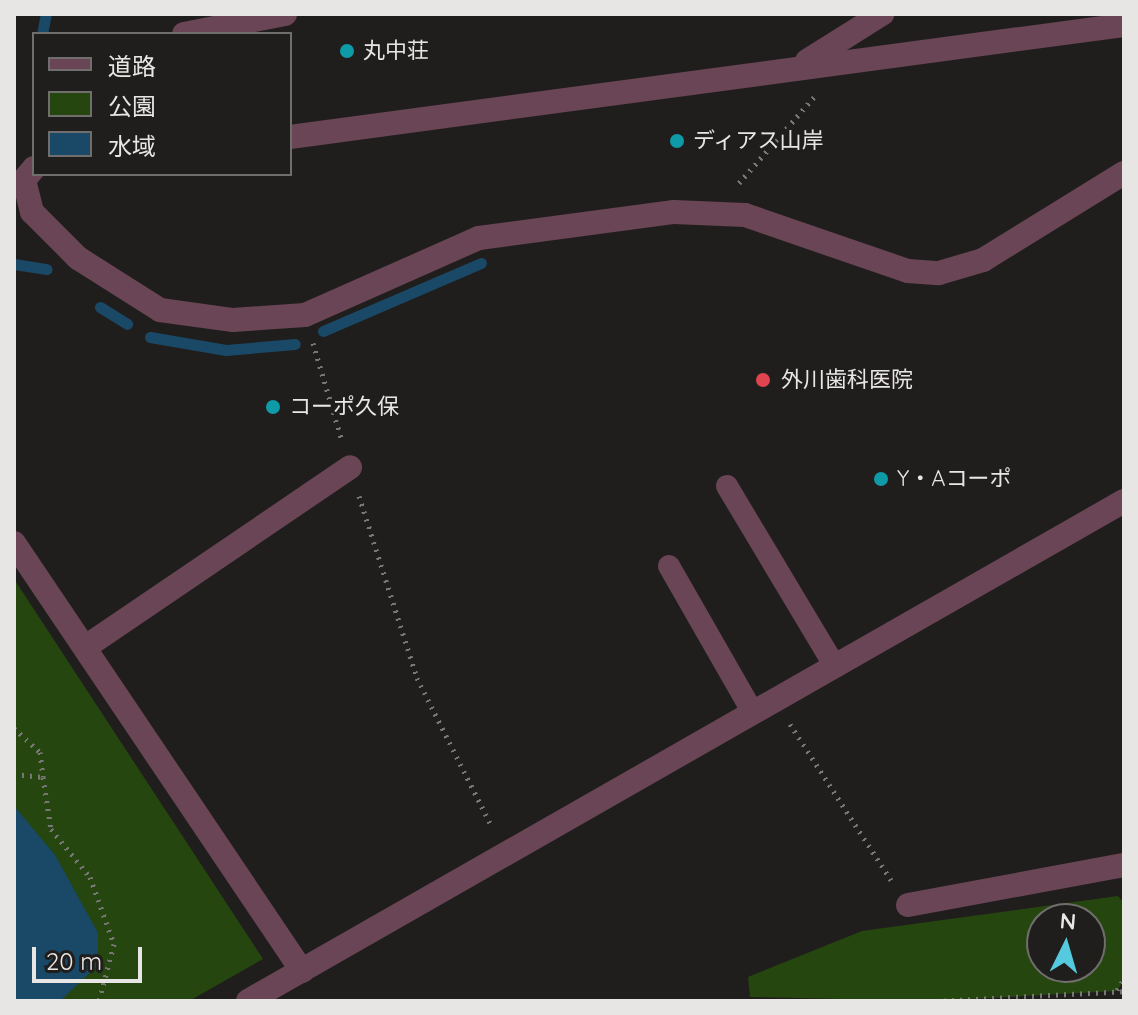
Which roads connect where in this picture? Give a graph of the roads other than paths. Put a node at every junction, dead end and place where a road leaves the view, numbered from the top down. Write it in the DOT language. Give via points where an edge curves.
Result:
graph roads {
  1 [pos="285,14"];
  2 [pos="882,14"];
  3 [pos="1124,25"];
  4 [pos="194,32"];
  5 [pos="802,64"];
  6 [pos="292,137"];
  7 [pos="24,173"];
  8 [pos="1124,173"];
  9 [pos="350,467"];
  10 [pos="727,486"];
  11 [pos="1124,501"];
  12 [pos="14,543"];
  13 [pos="669,566"];
  14 [pos="87,646"];
  15 [pos="833,663"];
  16 [pos="752,711"];
  17 [pos="1124,865"];
  18 [pos="908,905"];
  19 [pos="302,971"];
  20 [pos="248,1001"];
  1 -- 4 [label="street"];
  2 -- 5 [label="street"];
  3 -- 5 [label="street"];
  5 -- 6 [label="street"];
  7 -- 8 [label="street" via="32,212 78,258 160,310 233,320 305,315 479,238 573,221 715,211 786,226 908,271 939,273 983,260"];
  9 -- 14 [label="street"];
  10 -- 15 [label="lane"];
  11 -- 15 [label="street"];
  12 -- 14 [label="street"];
  13 -- 16 [label="lane"];
  14 -- 19 [label="street"];
  15 -- 16 [label="street"];
  16 -- 19 [label="street"];
  17 -- 18 [label="street"];
  19 -- 20 [label="street"];
}
